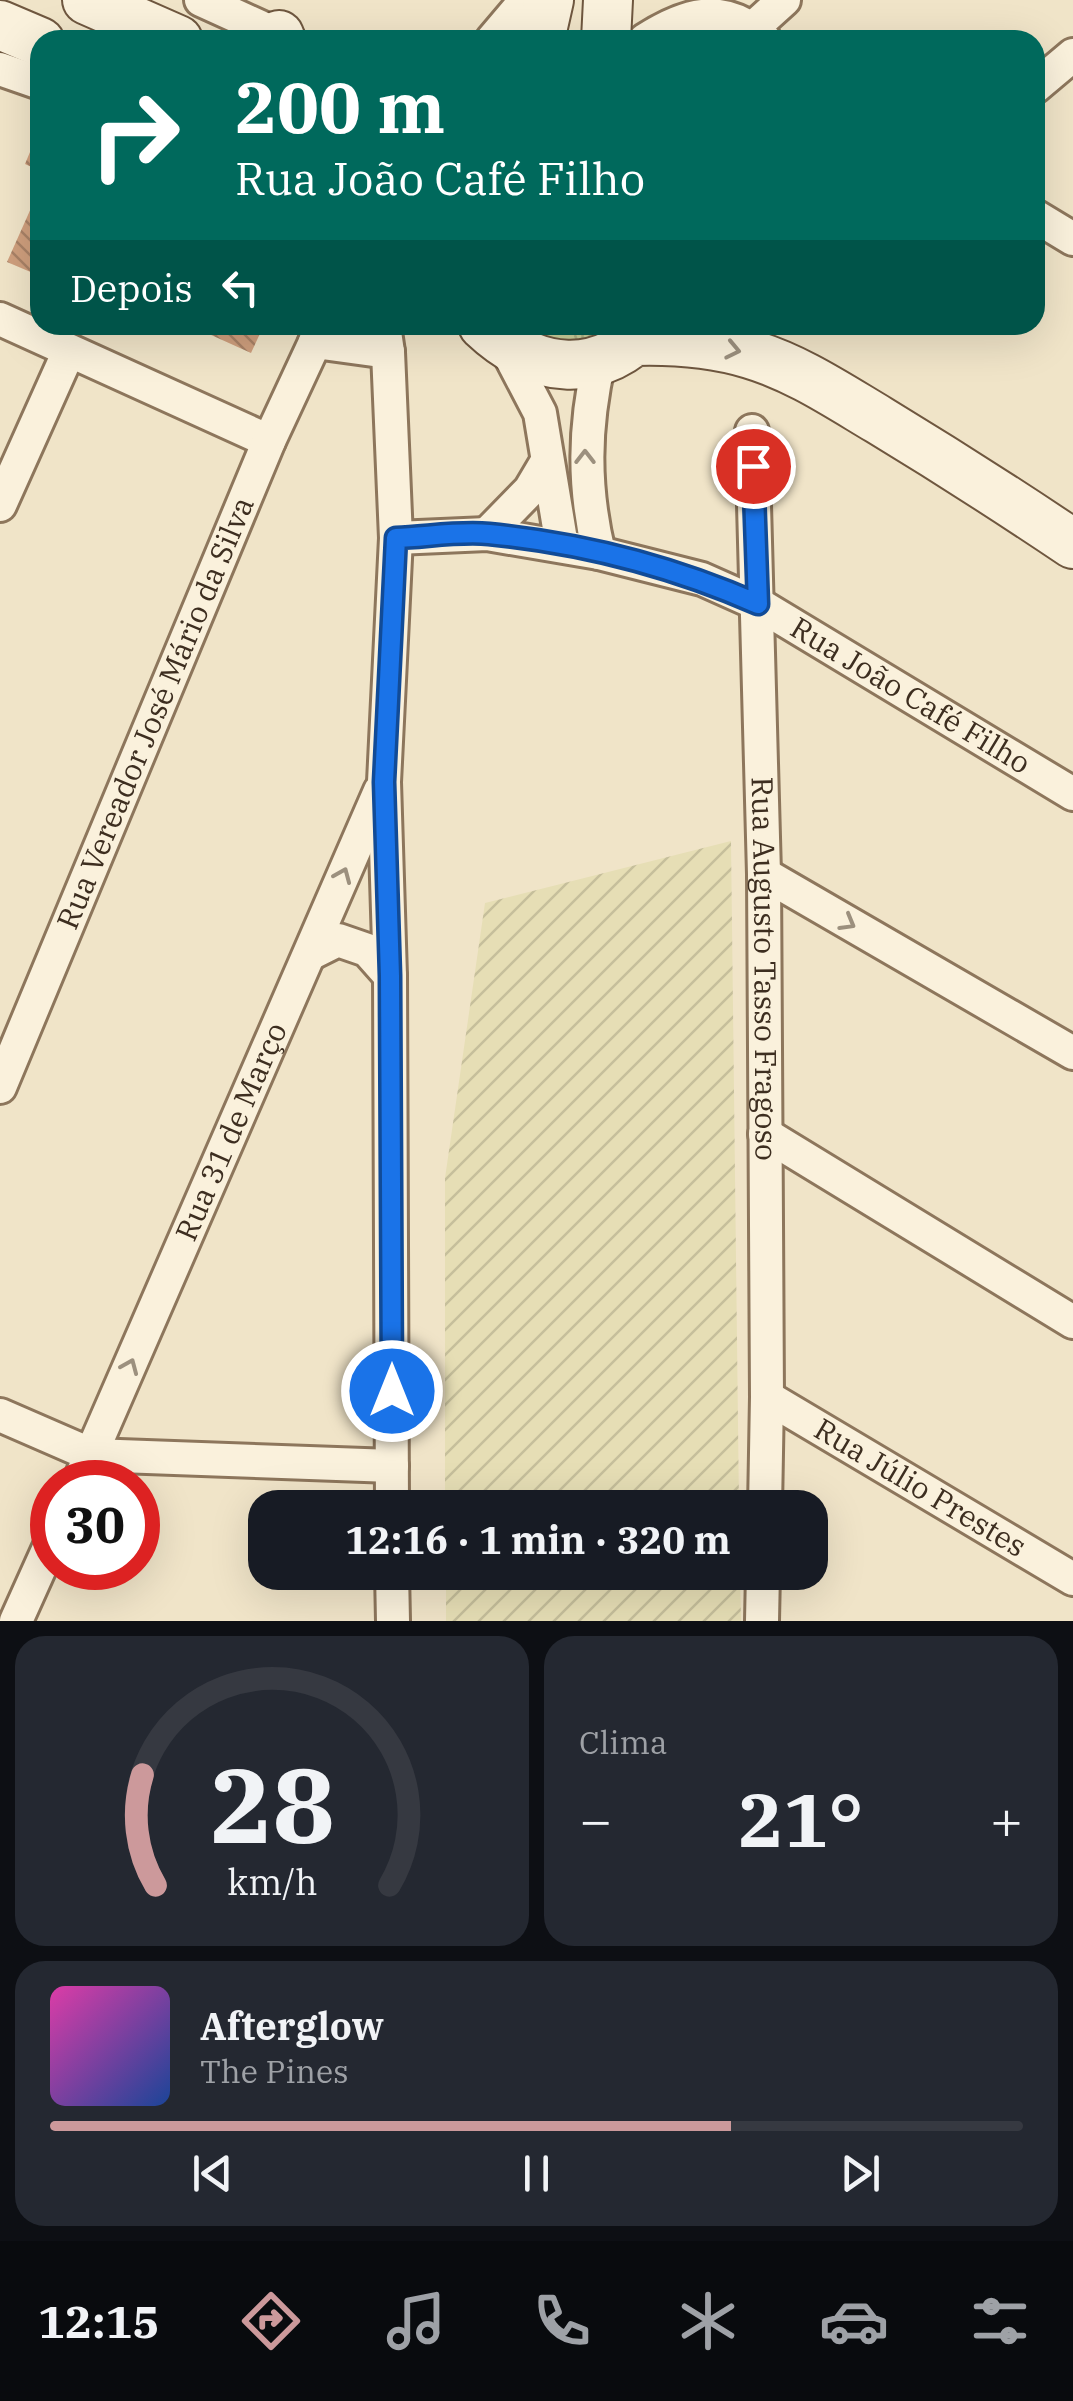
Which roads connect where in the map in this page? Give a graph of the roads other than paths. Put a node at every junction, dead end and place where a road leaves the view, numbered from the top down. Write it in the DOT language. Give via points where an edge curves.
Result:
graph roads {
  1 [pos="87,0"];
  2 [pos="201,0"];
  3 [pos="526,0"];
  4 [pos="549,0"];
  5 [pos="608,0"];
  6 [pos="784,0"];
  7 [pos="0,25"];
  8 [pos="155,30"];
  9 [pos="266,30"];
  10 [pos="500,30"];
  11 [pos="542,30"];
  12 [pos="606,30"];
  13 [pos="661,30"];
  14 [pos="746,30"];
  15 [pos="761,30"];
  16 [pos="30,38"];
  17 [pos="1073,55"];
  18 [pos="0,69"];
  19 [pos="1045,79"];
  20 [pos="30,80"];
  21 [pos="1045,222"];
  22 [pos="1073,239"];
  23 [pos="0,320"];
  24 [pos="30,333"];
  25 [pos="33,335"];
  26 [pos="319,335"];
  27 [pos="336,335"];
  28 [pos="494,335"];
  29 [pos="786,335"];
  30 [pos="386,338"];
  31 [pos="629,342"];
  32 [pos="69,351"];
  33 [pos="752,431"];
  34 [pos="269,441"];
  35 [pos="546,463"];
  36 [pos="0,505"];
  37 [pos="1073,511"];
  38 [pos="486,534"];
  39 [pos="396,538"];
  40 [pos="1073,544"];
  41 [pos="562,546"];
  42 [pos="599,553"];
  43 [pos="758,604"];
  44 [pos="384,782"];
  45 [pos="1073,794"];
  46 [pos="764,874"];
  47 [pos="310,954"];
  48 [pos="390,976"];
  49 [pos="1073,1053"];
  50 [pos="0,1087"];
  51 [pos="765,1134"];
  52 [pos="1073,1322"];
  53 [pos="768,1396"];
  54 [pos="0,1415"];
  55 [pos="72,1460"];
  56 [pos="90,1460"];
  57 [pos="392,1466"];
  58 [pos="160,1468"];
  59 [pos="392,1490"];
  60 [pos="765,1490"];
  61 [pos="1073,1580"];
  62 [pos="30,1590"];
  63 [pos="392,1590"];
  64 [pos="763,1590"];
  65 [pos="16,1621"];
  66 [pos="392,1621"];
  67 [pos="762,1621"];
  1 -- 8 [label="main road"];
  2 -- 9 [label="street"];
  3 -- 10 [label="street"];
  4 -- 11 [label="main road"];
  5 -- 12 [label="main road"];
  6 -- 15 [label="street"];
  7 -- 16 [label="main road"];
  13 -- 14 [label="street" via="695,15 721,16"];
  17 -- 19 [label="street"];
  18 -- 20 [label="street"];
  21 -- 22 [label="street"];
  23 -- 24 [label="street"];
  25 -- 32 [label="street"];
  26 -- 34 [label="street, Rua Vereador José Mário da Silva"];
  27 -- 30 [label="street, Rua Vereador José Mário da Silva"];
  28 -- 31 [label="main road" via="534,360 566,366"];
  28 -- 35 [label="street" via="540,413"];
  29 -- 37 [label="main road"];
  30 -- 39 [label="street"];
  31 -- 40 [label="main road, one-way" via="712,346 802,374"];
  42 -- 31 [label="street, one-way" via="586,438"];
  32 -- 34 [label="street"];
  32 -- 36 [label="street"];
  33 -- 43 [label="street, Rua Augusto Tasso Fragoso"];
  34 -- 50 [label="street, Rua Vereador José Mário da Silva"];
  35 -- 38 [label="street" via="530,490"];
  35 -- 41 [label="street"];
  38 -- 39 [label="street, Rua João Café Filho"];
  38 -- 41 [label="street, Rua João Café Filho"];
  39 -- 44 [label="street"];
  41 -- 42 [label="street, Rua João Café Filho"];
  42 -- 43 [label="street, Rua João Café Filho" via="702,579"];
  43 -- 45 [label="street, Rua João Café Filho"];
  43 -- 46 [label="street, Rua Augusto Tasso Fragoso"];
  47 -- 44 [label="street, Rua 31 de Março, one-way"];
  44 -- 48 [label="street"];
  46 -- 49 [label="street, one-way"];
  46 -- 51 [label="street, Rua Augusto Tasso Fragoso"];
  47 -- 48 [label="street" via="338,940 367,950"];
  56 -- 47 [label="street, Rua 31 de Março, one-way"];
  48 -- 57 [label="street"];
  51 -- 52 [label="street"];
  51 -- 53 [label="street, Rua Augusto Tasso Fragoso"];
  53 -- 60 [label="street, Rua Augusto Tasso Fragoso"];
  53 -- 61 [label="street, Rua Júlio Prestes"];
  54 -- 55 [label="street"];
  57 -- 58 [label="street"];
  57 -- 59 [label="street"];
  62 -- 65 [label="street"];
  63 -- 66 [label="street"];
  64 -- 67 [label="street"];
}
